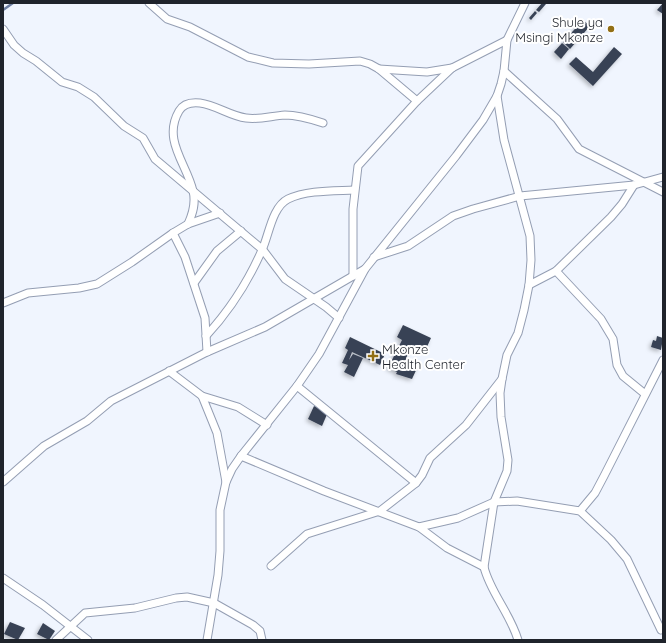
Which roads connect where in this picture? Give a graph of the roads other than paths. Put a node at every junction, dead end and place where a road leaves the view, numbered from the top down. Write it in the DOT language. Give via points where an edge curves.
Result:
graph roads {
  1 [pos="149,3"];
  2 [pos="525,3"];
  3 [pos="3,29"];
  4 [pos="507,40"];
  5 [pos="452,68"];
  6 [pos="379,69"];
  7 [pos="504,71"];
  8 [pos="497,96"];
  9 [pos="417,101"];
  10 [pos="323,123"];
  11 [pos="663,177"];
  12 [pos="643,182"];
  13 [pos="634,185"];
  14 [pos="354,190"];
  15 [pos="193,191"];
  16 [pos="663,192"];
  17 [pos="520,196"];
  18 [pos="220,213"];
  19 [pos="188,224"];
  20 [pos="241,231"];
  21 [pos="172,233"];
  22 [pos="262,250"];
  23 [pos="374,257"];
  24 [pos="365,268"];
  25 [pos="556,271"];
  26 [pos="353,276"];
  27 [pos="194,283"];
  28 [pos="529,285"];
  29 [pos="313,298"];
  30 [pos="3,303"];
  31 [pos="339,318"];
  32 [pos="206,336"];
  33 [pos="207,352"];
  34 [pos="663,360"];
  35 [pos="169,371"];
  36 [pos="502,379"];
  37 [pos="297,386"];
  38 [pos="645,394"];
  39 [pos="202,396"];
  40 [pos="267,425"];
  41 [pos="241,456"];
  42 [pos="3,482"];
  43 [pos="226,482"];
  44 [pos="416,483"];
  45 [pos="494,502"];
  46 [pos="580,511"];
  47 [pos="380,512"];
  48 [pos="419,527"];
  49 [pos="270,566"];
  50 [pos="484,567"];
  51 [pos="3,578"];
  52 [pos="214,603"];
  53 [pos="71,626"];
  54 [pos="661,630"];
  55 [pos="56,640"];
  56 [pos="88,640"];
  57 [pos="207,640"];
  58 [pos="262,640"];
  59 [pos="518,640"];
  1 -- 6 [label="street" via="167,19 190,27 248,57 273,63 360,61"];
  2 -- 4 [label="street"];
  3 -- 15 [label="street" via="14,45 62,82 78,87 94,97 124,126 143,138 155,159"];
  4 -- 5 [label="street"];
  4 -- 7 [label="street"];
  5 -- 6 [label="street" via="427,72"];
  5 -- 9 [label="street"];
  6 -- 9 [label="street"];
  7 -- 8 [label="street"];
  7 -- 12 [label="street" via="558,119 579,149"];
  8 -- 17 [label="street" via="504,140"];
  8 -- 23 [label="street" via="456,156"];
  9 -- 14 [label="street" via="358,166"];
  10 -- 15 [label="street" via="293,116 244,118 200,103 188,103 176,116 173,129 179,160"];
  11 -- 12 [label="street"];
  12 -- 13 [label="street"];
  12 -- 16 [label="street"];
  13 -- 17 [label="street"];
  13 -- 25 [label="street" via="611,217"];
  14 -- 22 [label="street" via="319,192 287,200 276,213"];
  14 -- 26 [label="street"];
  15 -- 18 [label="street"];
  15 -- 19 [label="street" via="195,203"];
  17 -- 23 [label="street" via="453,216 408,246"];
  17 -- 28 [label="street" via="530,236"];
  18 -- 19 [label="street"];
  18 -- 20 [label="street"];
  19 -- 21 [label="street"];
  20 -- 22 [label="street"];
  20 -- 27 [label="street" via="218,252"];
  21 -- 27 [label="street"];
  21 -- 30 [label="street" via="97,284 28,293"];
  22 -- 29 [label="street" via="285,279"];
  22 -- 32 [label="street" via="237,298"];
  23 -- 24 [label="street"];
  24 -- 26 [label="street"];
  24 -- 31 [label="street"];
  25 -- 28 [label="street"];
  25 -- 38 [label="street" via="601,319 613,339 617,365 623,376"];
  26 -- 29 [label="street"];
  27 -- 32 [label="street" via="205,318"];
  28 -- 36 [label="street" via="518,333 507,355"];
  29 -- 31 [label="street"];
  29 -- 33 [label="street" via="265,327"];
  31 -- 37 [label="street"];
  32 -- 33 [label="street"];
  33 -- 35 [label="street"];
  34 -- 38 [label="street"];
  35 -- 39 [label="street"];
  35 -- 42 [label="street" via="112,401 87,421 44,446"];
  36 -- 44 [label="street" via="466,425 430,458"];
  36 -- 45 [label="street" via="501,417 508,460 507,471"];
  37 -- 40 [label="street"];
  37 -- 44 [label="street"];
  38 -- 46 [label="street" via="595,493"];
  39 -- 40 [label="street" via="238,407"];
  39 -- 43 [label="street" via="217,433"];
  40 -- 41 [label="street"];
  41 -- 43 [label="street"];
  41 -- 47 [label="street" via="324,492"];
  43 -- 52 [label="street" via="220,510 220,551"];
  44 -- 47 [label="street"];
  45 -- 46 [label="street" via="517,501"];
  45 -- 48 [label="street" via="458,518"];
  45 -- 50 [label="street"];
  46 -- 54 [label="street" via="627,559"];
  47 -- 48 [label="street"];
  47 -- 49 [label="street" via="307,534"];
  48 -- 50 [label="street" via="447,548"];
  50 -- 59 [label="street" via="487,578 508,613"];
  51 -- 53 [label="street"];
  52 -- 53 [label="street" via="199,599 176,598 135,608 91,611 80,616"];
  52 -- 57 [label="street"];
  52 -- 58 [label="street" via="253,625 260,631"];
  53 -- 55 [label="street"];
  53 -- 56 [label="street"];
}
